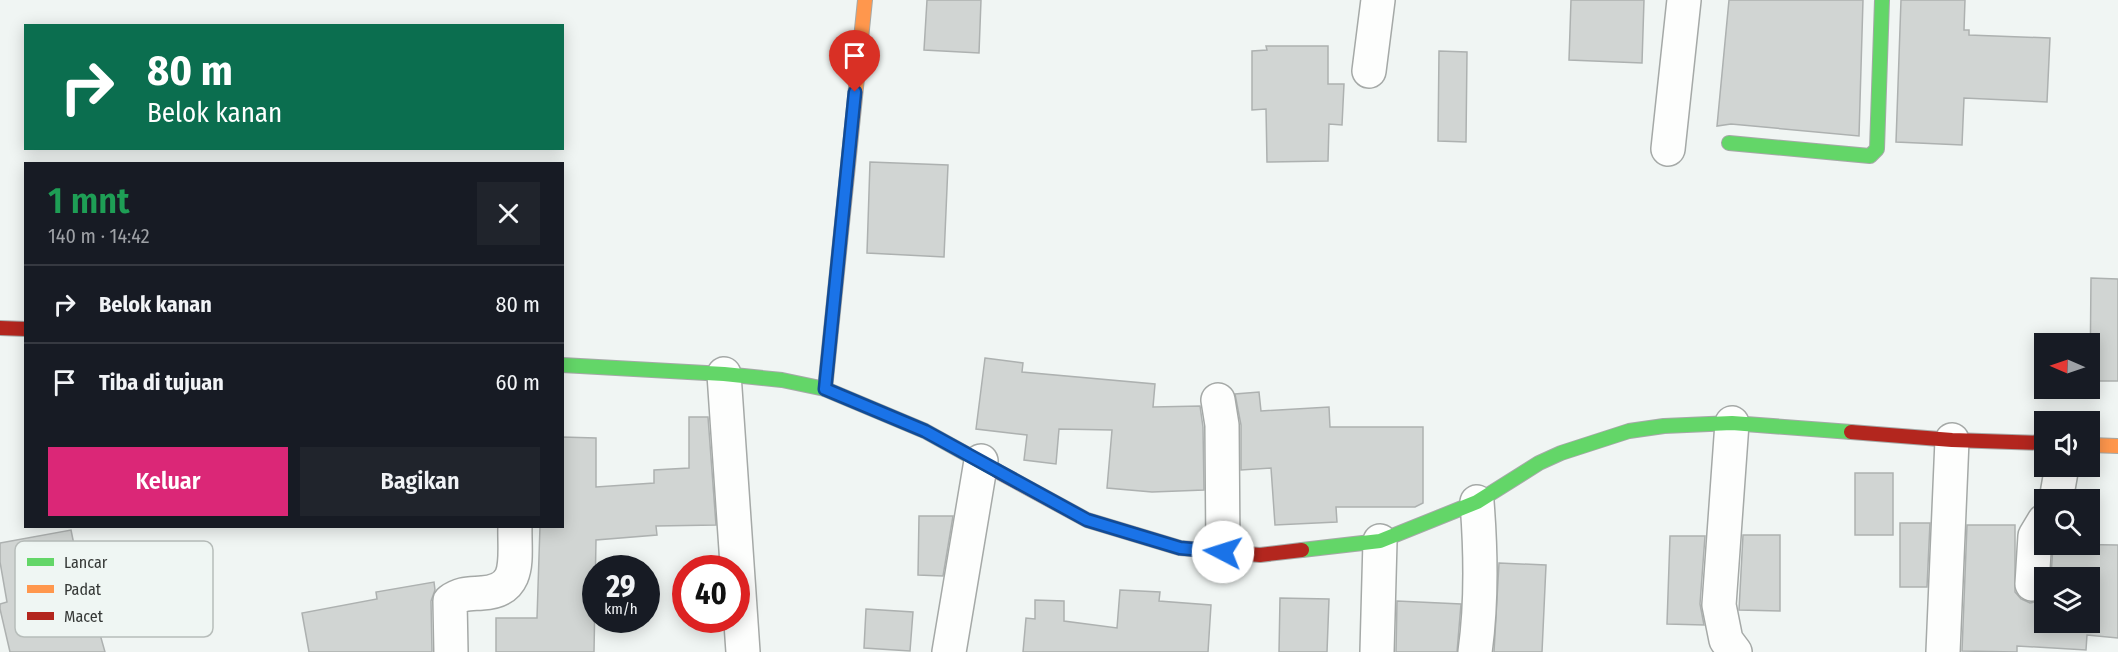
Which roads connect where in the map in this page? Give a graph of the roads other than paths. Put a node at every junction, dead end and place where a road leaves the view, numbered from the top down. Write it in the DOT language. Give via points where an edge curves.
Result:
graph roads {
  1 [pos="865,0"];
  2 [pos="1378,0"];
  3 [pos="1684,0"];
  4 [pos="1882,0"];
  5 [pos="1369,71"];
  6 [pos="1729,143"];
  7 [pos="1668,149"];
  8 [pos="0,328"];
  9 [pos="24,329"];
  10 [pos="564,365"];
  11 [pos="724,374"];
  12 [pos="825,389"];
  13 [pos="1218,400"];
  14 [pos="1732,423"];
  15 [pos="1952,440"];
  16 [pos="2034,443"];
  17 [pos="2100,445"];
  18 [pos="2118,446"];
  19 [pos="981,461"];
  20 [pos="1477,502"];
  21 [pos="515,528"];
  22 [pos="1380,540"];
  23 [pos="1223,552"];
  24 [pos="2034,552"];
  25 [pos="2032,584"];
  26 [pos="451,652"];
  27 [pos="743,652"];
  28 [pos="949,652"];
  29 [pos="1377,652"];
  30 [pos="1475,652"];
  31 [pos="1735,652"];
  32 [pos="1942,652"];
  1 -- 12 [label="street"];
  2 -- 5 [label="street"];
  3 -- 7 [label="street"];
  4 -- 6 [label="street" via="1877,149 1870,156"];
  8 -- 9 [label="street"];
  10 -- 11 [label="street"];
  11 -- 12 [label="street"];
  11 -- 27 [label="street"];
  12 -- 19 [label="street" via="925,431"];
  13 -- 23 [label="street" via="1222,425"];
  14 -- 15 [label="street"];
  14 -- 20 [label="street" via="1629,430 1539,463"];
  14 -- 31 [label="street" via="1719,605 1726,640"];
  15 -- 16 [label="street"];
  15 -- 32 [label="street"];
  17 -- 18 [label="street"];
  19 -- 23 [label="street" via="1087,520 1180,548"];
  19 -- 28 [label="street"];
  20 -- 22 [label="street"];
  20 -- 30 [label="street" via="1481,603"];
  21 -- 26 [label="street" via="513,576 506,587 488,593 459,594 450,601"];
  22 -- 23 [label="street" via="1260,555"];
  22 -- 29 [label="street"];
  24 -- 25 [label="street"];
}
